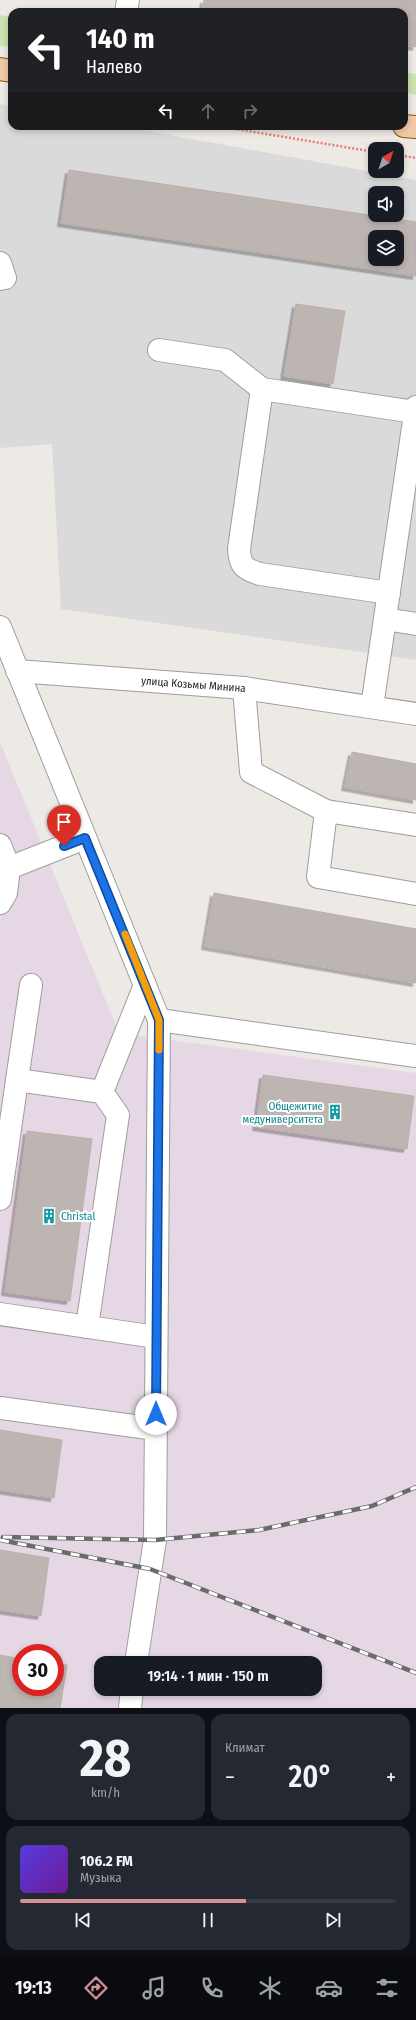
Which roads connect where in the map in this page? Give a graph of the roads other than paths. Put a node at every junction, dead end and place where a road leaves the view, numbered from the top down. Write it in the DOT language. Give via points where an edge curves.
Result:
graph roads {
  1 [pos="0,263"];
  2 [pos="0,279"];
  3 [pos="159,350"];
  4 [pos="262,389"];
  5 [pos="416,409"];
  6 [pos="389,593"];
  7 [pos="385,620"];
  8 [pos="416,624"];
  9 [pos="1,633"];
  10 [pos="17,671"];
  11 [pos="244,688"];
  12 [pos="372,707"];
  13 [pos="416,714"];
  14 [pos="326,811"];
  15 [pos="416,825"];
  16 [pos="85,838"];
  17 [pos="0,845"];
  18 [pos="9,868"];
  19 [pos="416,894"];
  20 [pos="0,903"];
  21 [pos="145,984"];
  22 [pos="31,985"];
  23 [pos="159,1020"];
  24 [pos="416,1056"];
  25 [pos="17,1080"];
  26 [pos="102,1092"];
  27 [pos="0,1198"];
  28 [pos="0,1314"];
  29 [pos="87,1327"];
  30 [pos="156,1337"];
  31 [pos="0,1408"];
  32 [pos="156,1429"];
  33 [pos="137,1656"];
  34 [pos="131,1696"];
  35 [pos="130,1708"];
  1 -- 2 [label="street" via="5,278"];
  3 -- 4 [label="street" via="225,360"];
  4 -- 5 [label="street"];
  4 -- 6 [label="street" via="239,561 248,570 260,574"];
  5 -- 6 [label="street"];
  6 -- 7 [label="street"];
  7 -- 8 [label="street"];
  7 -- 12 [label="street"];
  9 -- 10 [label="street"];
  10 -- 11 [label="street, улица Козьмы Минина"];
  10 -- 16 [label="street"];
  11 -- 12 [label="street, улица Козьмы Минина"];
  11 -- 14 [label="street" via="251,772"];
  12 -- 13 [label="street, улица Козьмы Минина"];
  14 -- 15 [label="street"];
  14 -- 19 [label="street" via="318,877"];
  16 -- 18 [label="street"];
  16 -- 21 [label="street"];
  17 -- 18 [label="street"];
  18 -- 20 [label="street" via="6,893"];
  21 -- 23 [label="street"];
  21 -- 26 [label="street"];
  22 -- 25 [label="street"];
  23 -- 24 [label="street"];
  23 -- 30 [label="street"];
  25 -- 26 [label="street"];
  25 -- 27 [label="street"];
  26 -- 29 [label="street" via="118,1115"];
  28 -- 29 [label="street"];
  29 -- 30 [label="street"];
  30 -- 32 [label="street"];
  31 -- 32 [label="street"];
  32 -- 33 [label="street" via="155,1540"];
  34 -- 35 [label="street"];
}
